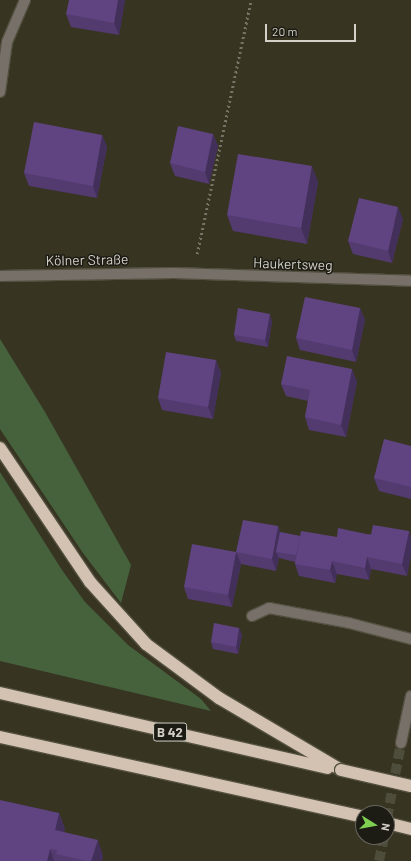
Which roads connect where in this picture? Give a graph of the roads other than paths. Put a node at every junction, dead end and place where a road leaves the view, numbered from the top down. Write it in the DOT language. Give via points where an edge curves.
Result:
graph roads {
  1 [pos="25,0"];
  2 [pos="0,92"];
  3 [pos="174,273"];
  4 [pos="0,276"];
  5 [pos="411,281"];
  6 [pos="0,448"];
  7 [pos="252,616"];
  8 [pos="411,639"];
  9 [pos="0,693"];
  10 [pos="411,697"];
  11 [pos="0,737"];
  12 [pos="401,743"];
  13 [pos="341,770"];
  14 [pos="411,786"];
  15 [pos="355,815"];
  16 [pos="395,825"];
  17 [pos="411,829"];
  1 -- 2 [label="street" via="7,42"];
  3 -- 4 [label="street, Kölner Straße"];
  3 -- 5 [label="street, Haukertsweg"];
  6 -- 13 [label="highway" via="90,582 146,644 237,710"];
  7 -- 8 [label="street" via="269,608 348,623"];
  9 -- 13 [label="highway, B 42"];
  10 -- 12 [label="street"];
  11 -- 15 [label="highway"];
  13 -- 14 [label="highway, B 42, bridge"];
  16 -- 17 [label="highway"];
}
